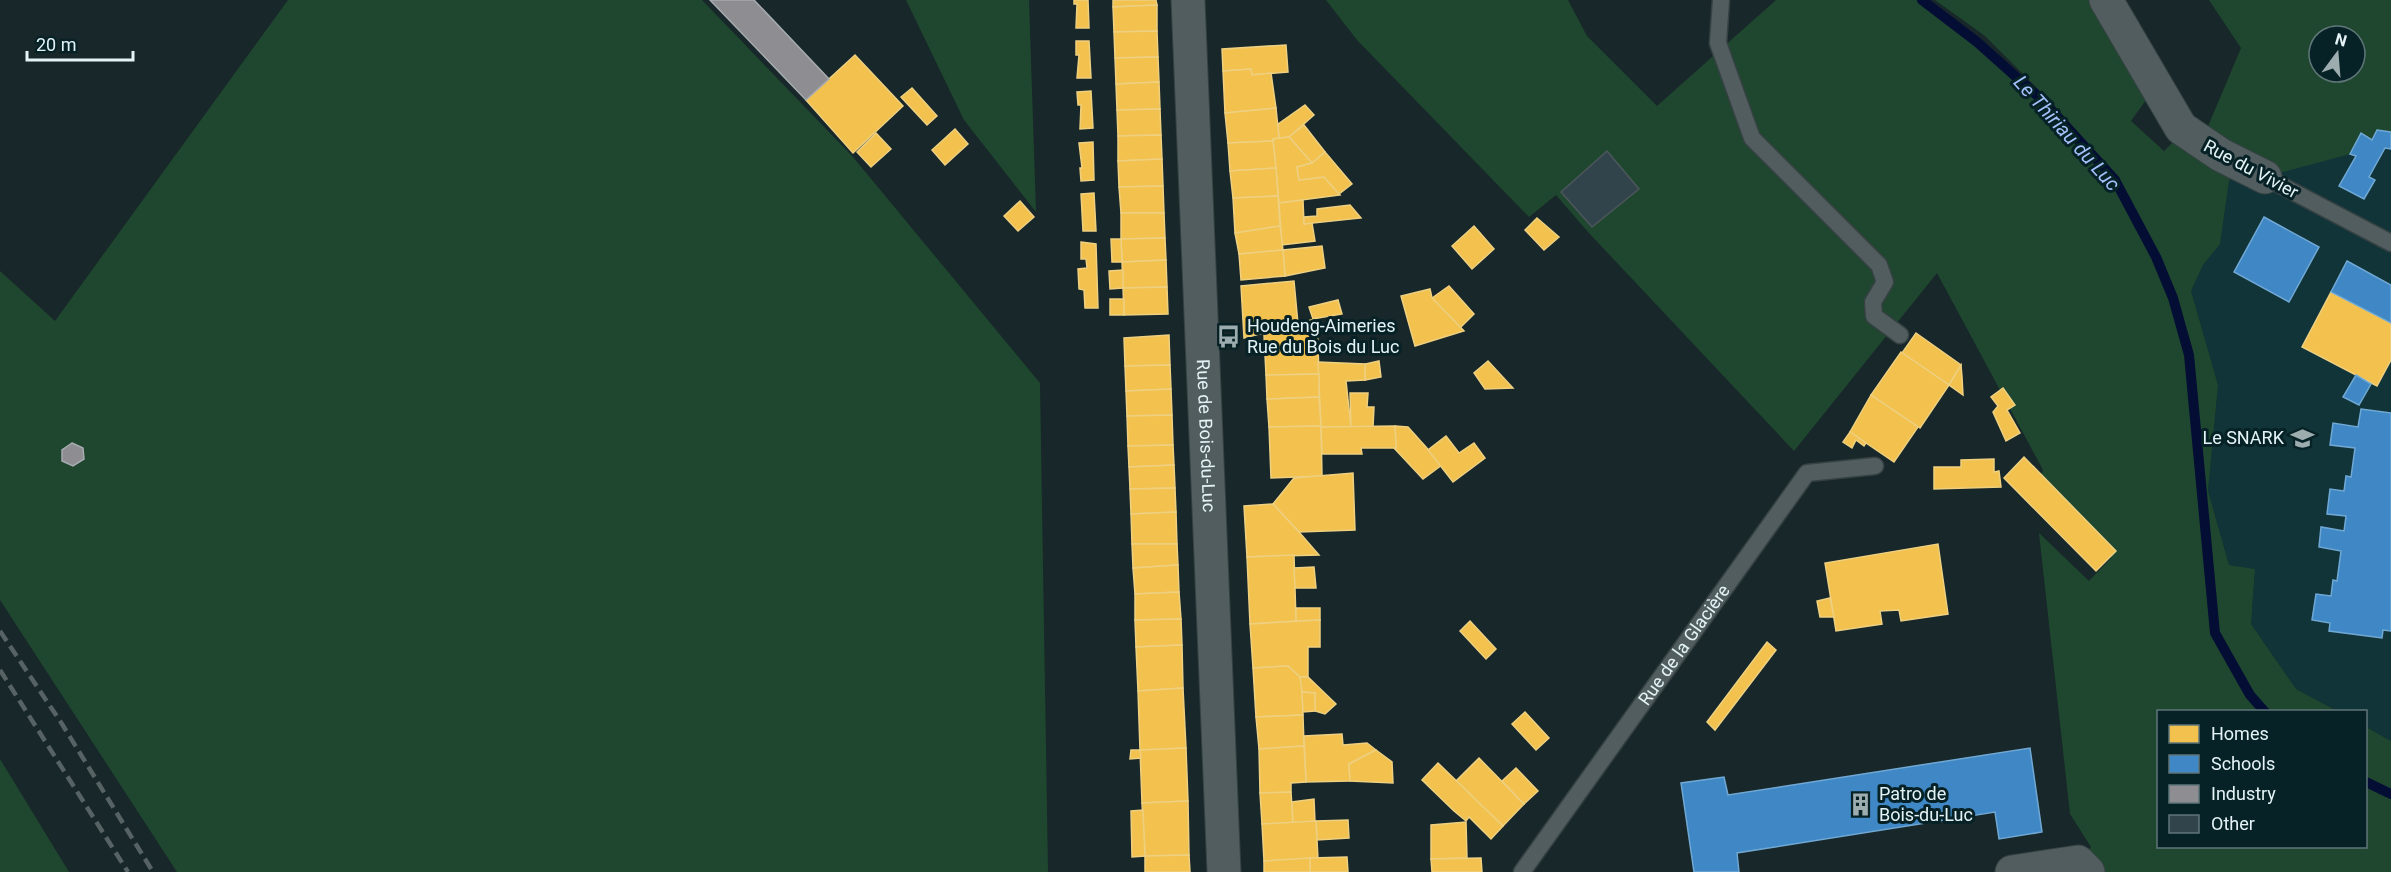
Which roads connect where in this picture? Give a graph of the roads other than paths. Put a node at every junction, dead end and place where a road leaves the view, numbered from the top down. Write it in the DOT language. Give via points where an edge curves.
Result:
graph roads {
  1 [pos="1188,0"];
  2 [pos="1721,0"];
  3 [pos="2106,0"];
  4 [pos="2265,177"];
  5 [pos="2391,243"];
  6 [pos="1900,335"];
  7 [pos="1875,466"];
  8 [pos="1224,872"];
  9 [pos="1522,872"];
  10 [pos="2012,872"];
  11 [pos="2088,872"];
  1 -- 8 [label="street, Rue de Bois-du-Luc"];
  2 -- 6 [label="lane" via="1719,43 1752,138 1879,265 1885,282 1873,302 1874,316"];
  3 -- 4 [label="street, Rue du Vivier" via="2181,128 2221,155"];
  4 -- 5 [label="lane, Rue du Vivier"];
  7 -- 9 [label="lane, Rue de la Glacière" via="1807,473"];
  10 -- 11 [label="street" via="2078,862"];
}
